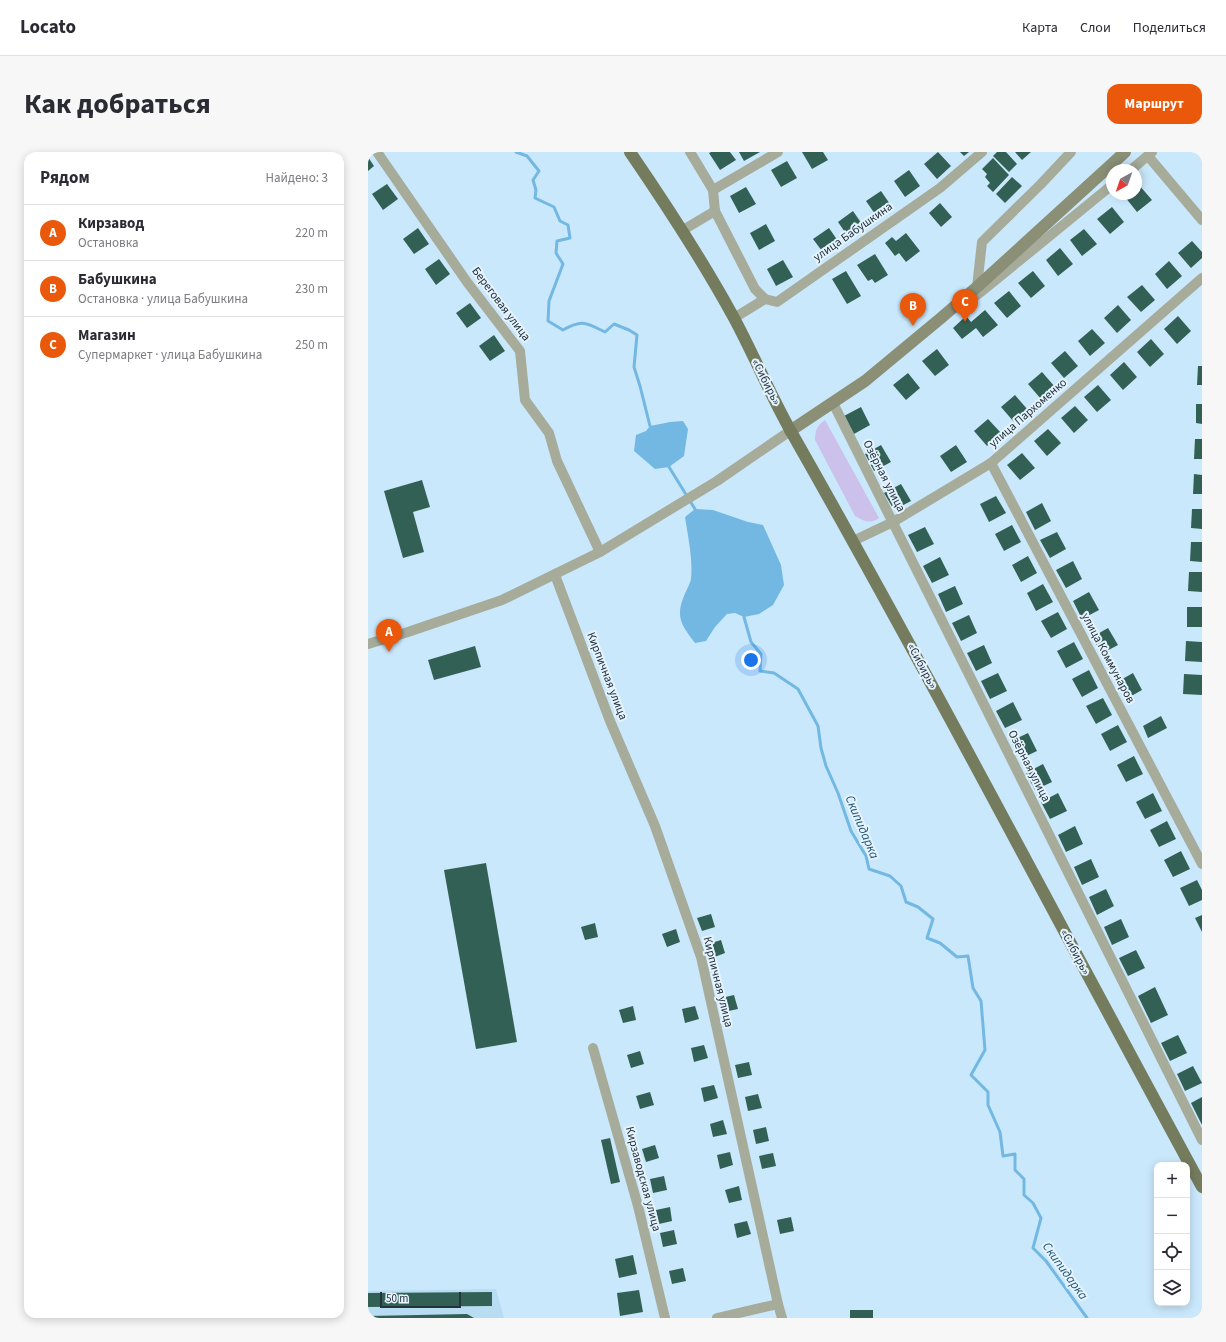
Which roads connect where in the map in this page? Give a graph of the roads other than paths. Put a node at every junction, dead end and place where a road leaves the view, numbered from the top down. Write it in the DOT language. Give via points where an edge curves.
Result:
graph roads {
  1 [pos="377,152"];
  2 [pos="630,152"];
  3 [pos="690,152"];
  4 [pos="778,152"];
  5 [pos="982,152"];
  6 [pos="1071,152"];
  7 [pos="1125,152"];
  8 [pos="1150,154"];
  9 [pos="1138,164"];
  10 [pos="713,190"];
  11 [pos="1106,190"];
  12 [pos="715,211"];
  13 [pos="1202,220"];
  14 [pos="683,230"];
  15 [pos="1202,278"];
  16 [pos="977,287"];
  17 [pos="765,299"];
  18 [pos="734,318"];
  19 [pos="941,318"];
  20 [pos="833,403"];
  21 [pos="790,431"];
  22 [pos="991,463"];
  23 [pos="893,522"];
  24 [pos="853,541"];
  25 [pos="600,552"];
  26 [pos="555,574"];
  27 [pos="368,644"];
  28 [pos="1202,864"];
  29 [pos="593,1048"];
  30 [pos="1202,1140"];
  31 [pos="1202,1188"];
  32 [pos="778,1304"];
  33 [pos="665,1318"];
  34 [pos="717,1318"];
  35 [pos="782,1318"];
  1 -- 25 [label="street, Береговая улица" via="520,351 525,400 548,433 557,461"];
  2 -- 14 [label="main road, «Сибирь»"];
  3 -- 10 [label="street"];
  4 -- 10 [label="street"];
  5 -- 17 [label="street, улица Бабушкина" via="940,188 777,302"];
  6 -- 16 [label="street" via="982,242"];
  7 -- 16 [label="street"];
  8 -- 9 [label="street"];
  8 -- 13 [label="street"];
  10 -- 12 [label="street"];
  11 -- 19 [label="street" via="981,292"];
  12 -- 14 [label="street"];
  12 -- 17 [label="street" via="755,289"];
  14 -- 18 [label="main road, «Сибирь»"];
  15 -- 22 [label="street, улица Пархоменко"];
  16 -- 19 [label="street"];
  17 -- 18 [label="street, улица Бабушкина"];
  18 -- 21 [label="main road, «Сибирь»"];
  19 -- 20 [label="street"];
  20 -- 21 [label="street"];
  20 -- 23 [label="street, Озёрная улица"];
  21 -- 24 [label="main road, «Сибирь»"];
  21 -- 25 [label="street" via="717,482"];
  22 -- 23 [label="street, улица Пархоменко"];
  22 -- 28 [label="street, улица Коммунаров"];
  23 -- 24 [label="street, улица Пархоменко"];
  23 -- 30 [label="street, Озёрная улица"];
  24 -- 31 [label="main road, «Сибирь»"];
  25 -- 26 [label="street"];
  26 -- 27 [label="street" via="502,600"];
  26 -- 32 [label="street, Кирпичная улица" via="610,721 655,826 701,956"];
  29 -- 33 [label="street, Кирзаводская улица" via="638,1206"];
  32 -- 34 [label="street"];
  32 -- 35 [label="street, Кирпичная улица"];
}
